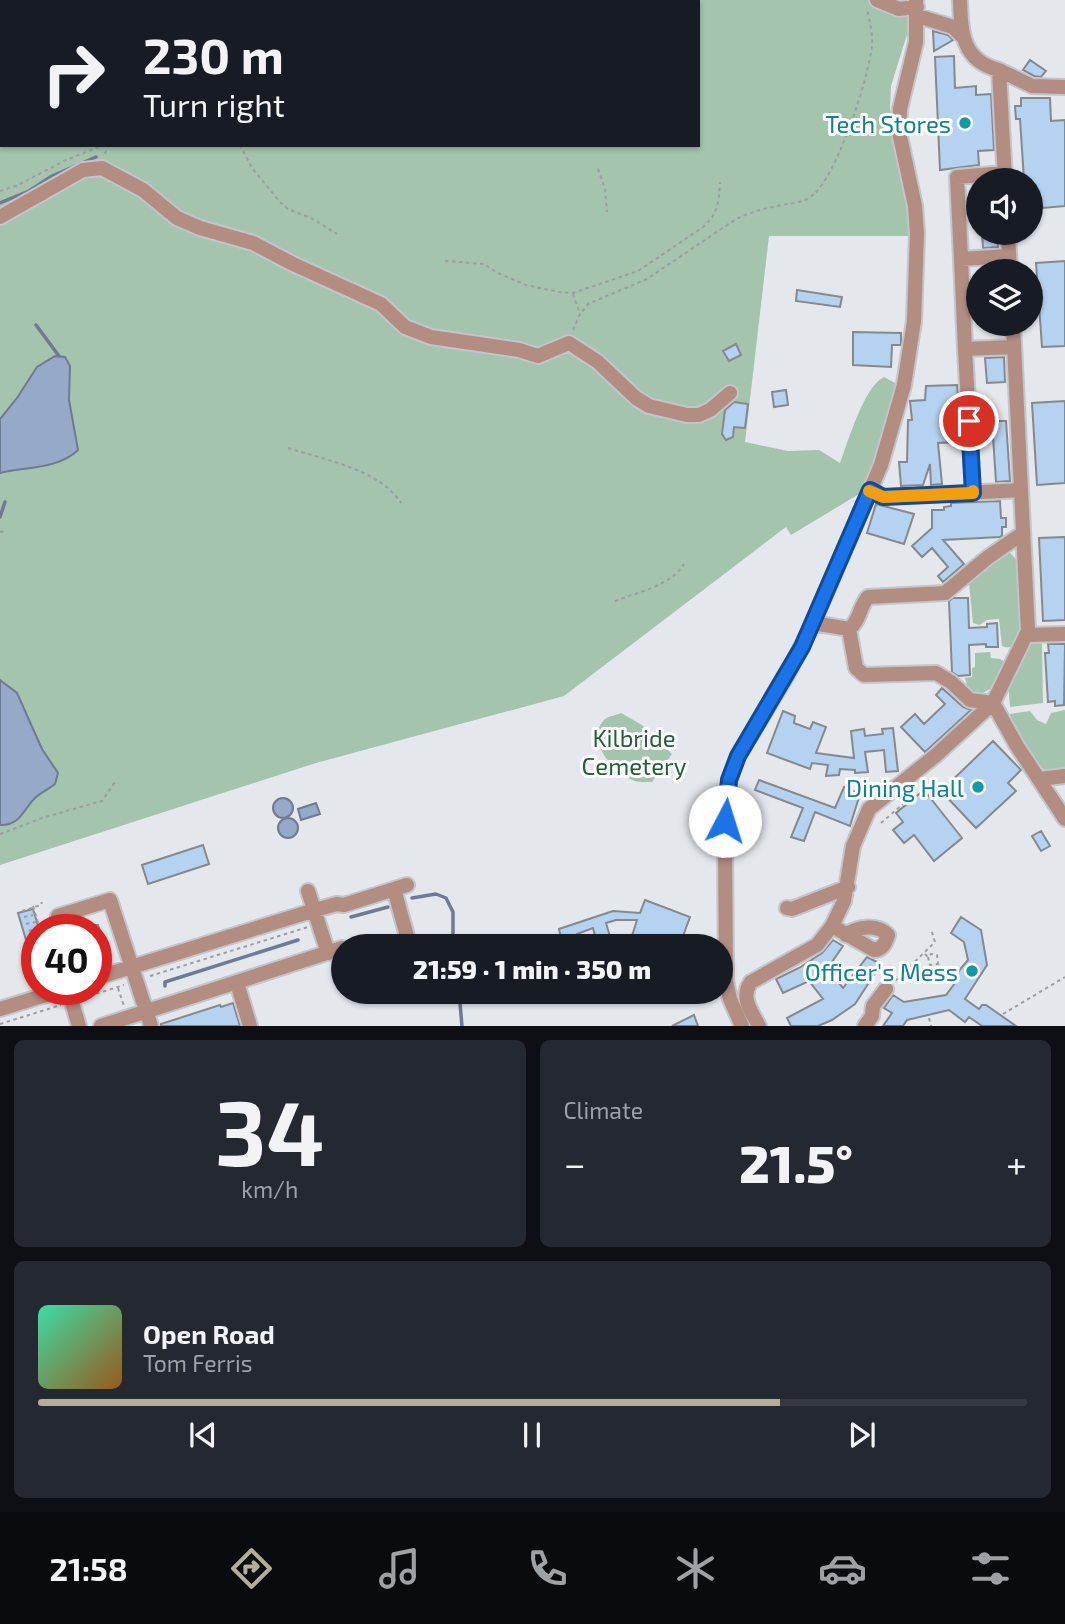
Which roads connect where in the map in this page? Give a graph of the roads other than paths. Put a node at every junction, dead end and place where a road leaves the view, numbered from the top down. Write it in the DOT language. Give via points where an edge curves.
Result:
graph roads {
  1 [pos="877,0"];
  2 [pos="960,0"];
  3 [pos="917,8"];
  4 [pos="962,36"];
  5 [pos="999,70"];
  6 [pos="1065,87"];
  7 [pos="1005,168"];
  8 [pos="966,177"];
  9 [pos="0,217"];
  10 [pos="1009,245"];
  11 [pos="1009,256"];
  12 [pos="961,259"];
  13 [pos="1009,259"];
  14 [pos="1014,336"];
  15 [pos="1014,347"];
  16 [pos="965,349"];
  17 [pos="730,393"];
  18 [pos="870,490"];
  19 [pos="1021,491"];
  20 [pos="973,493"];
  21 [pos="1023,533"];
  22 [pos="813,623"];
  23 [pos="849,629"];
  24 [pos="1065,634"];
  25 [pos="1027,635"];
  26 [pos="993,703"];
  27 [pos="1065,776"];
  28 [pos="1040,779"];
  29 [pos="1065,819"];
  30 [pos="848,887"];
  31 [pos="308,891"];
  32 [pos="787,908"];
  33 [pos="64,914"];
  34 [pos="317,916"];
  35 [pos="832,926"];
  36 [pos="409,934"];
  37 [pos="724,934"];
  38 [pos="846,935"];
  39 [pos="331,943"];
  40 [pos="331,952"];
  41 [pos="134,974"];
  42 [pos="112,976"];
  43 [pos="237,983"];
  44 [pos="886,989"];
  45 [pos="21,1004"];
  46 [pos="732,1004"];
  47 [pos="72,1005"];
  48 [pos="0,1009"];
  49 [pos="142,1019"];
  50 [pos="79,1026"];
  51 [pos="101,1026"];
  52 [pos="250,1026"];
  53 [pos="742,1026"];
  54 [pos="759,1026"];
  55 [pos="865,1026"];
  1 -- 3 [label="street" via="899,9"];
  2 -- 4 [label="street"];
  3 -- 4 [label="street"];
  3 -- 18 [label="street" via="916,42 899,132 915,206 914,321 898,411"];
  4 -- 5 [label="street" via="976,59"];
  5 -- 6 [label="street" via="1032,86"];
  5 -- 7 [label="street"];
  8 -- 12 [label="street" via="957,177"];
  9 -- 17 [label="street" via="83,170 102,168 143,190 177,218 253,243 381,304 405,327 431,337 538,356 569,343 649,406 687,415 710,410"];
  10 -- 11 [label="street"];
  11 -- 12 [label="street"];
  11 -- 13 [label="street"];
  12 -- 16 [label="street"];
  14 -- 15 [label="street"];
  15 -- 16 [label="street"];
  15 -- 19 [label="street"];
  16 -- 20 [label="street"];
  18 -- 20 [label="street" via="883,497"];
  18 -- 22 [label="street"];
  19 -- 20 [label="street"];
  19 -- 21 [label="street"];
  21 -- 23 [label="street" via="944,593 868,597"];
  21 -- 25 [label="street"];
  22 -- 23 [label="street"];
  22 -- 37 [label="street" via="729,780"];
  23 -- 26 [label="street" via="859,672 936,673 970,700"];
  24 -- 25 [label="street"];
  25 -- 26 [label="street"];
  26 -- 28 [label="street"];
  26 -- 30 [label="street" via="869,809 853,846"];
  27 -- 28 [label="street"];
  28 -- 29 [label="street"];
  30 -- 32 [label="street"];
  30 -- 35 [label="street"];
  31 -- 34 [label="street"];
  33 -- 41 [label="street" via="110,900"];
  34 -- 36 [label="street" via="337,904 401,887"];
  34 -- 39 [label="street"];
  34 -- 41 [label="street"];
  35 -- 38 [label="street"];
  35 -- 54 [label="street" via="817,945 751,982 746,999"];
  40 -- 43 [label="street"];
  41 -- 42 [label="street"];
  41 -- 49 [label="street"];
  43 -- 49 [label="street"];
  43 -- 52 [label="street"];
  44 -- 55 [label="street"];
  45 -- 48 [label="street"];
  46 -- 53 [label="street"];
  47 -- 50 [label="street"];
  49 -- 51 [label="street"];
}
